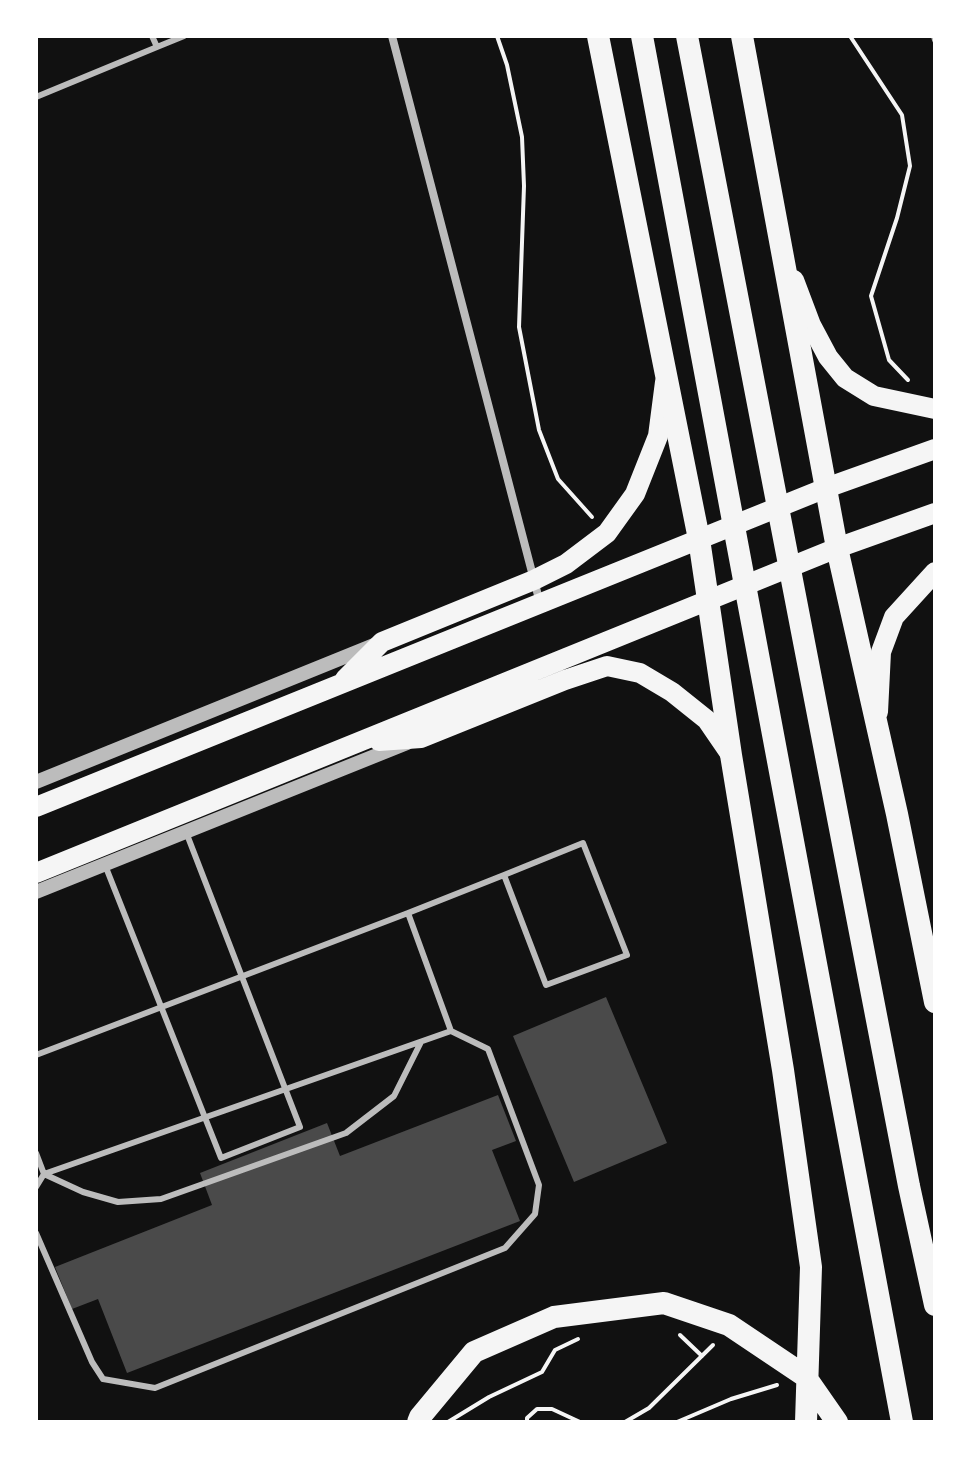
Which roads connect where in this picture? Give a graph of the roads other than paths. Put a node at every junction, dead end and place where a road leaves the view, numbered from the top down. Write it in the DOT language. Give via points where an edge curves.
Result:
graph roads {
  1 [pos="152,36"];
  2 [pos="184,36"];
  3 [pos="392,36"];
  4 [pos="598,36"];
  5 [pos="642,36"];
  6 [pos="687,36"];
  7 [pos="742,36"];
  8 [pos="157,47"];
  9 [pos="36,97"];
  10 [pos="781,245"];
  11 [pos="667,370"];
  12 [pos="935,409"];
  13 [pos="935,449"];
  14 [pos="826,488"];
  15 [pos="935,513"];
  16 [pos="699,539"];
  17 [pos="837,548"];
  18 [pos="935,572"];
  19 [pos="534,580"];
  20 [pos="710,601"];
  21 [pos="540,603"];
  22 [pos="382,642"];
  23 [pos="340,684"];
  24 [pos="877,723"];
  25 [pos="421,738"];
  26 [pos="359,743"];
  27 [pos="731,755"];
  28 [pos="36,782"];
  29 [pos="36,807"];
  30 [pos="186,832"];
  31 [pos="105,865"];
  32 [pos="36,873"];
  33 [pos="504,875"];
  34 [pos="36,892"];
  35 [pos="408,913"];
  36 [pos="242,976"];
  37 [pos="935,1002"];
  38 [pos="160,1008"];
  39 [pos="451,1031"];
  40 [pos="421,1042"];
  41 [pos="36,1055"];
  42 [pos="286,1090"];
  43 [pos="205,1118"];
  44 [pos="36,1153"];
  45 [pos="44,1174"];
  46 [pos="36,1187"];
  47 [pos="36,1233"];
  48 [pos="935,1305"];
  49 [pos="418,1422"];
  50 [pos="806,1422"];
  51 [pos="837,1422"];
  52 [pos="902,1422"];
  1 -- 8 [label="lane"];
  2 -- 8 [label="lane"];
  3 -- 19 [label="street"];
  4 -- 11 [label="highway"];
  5 -- 52 [label="highway"];
  6 -- 48 [label="highway"];
  7 -- 10 [label="highway"];
  8 -- 9 [label="lane"];
  10 -- 12 [label="main road" via="811,325 845,378 874,396"];
  10 -- 14 [label="highway"];
  11 -- 16 [label="highway"];
  11 -- 19 [label="main road" via="658,436 635,494 607,533"];
  13 -- 14 [label="main road"];
  14 -- 16 [label="main road"];
  14 -- 17 [label="highway"];
  15 -- 17 [label="main road"];
  16 -- 20 [label="highway"];
  16 -- 21 [label="main road"];
  17 -- 20 [label="main road"];
  17 -- 24 [label="highway"];
  18 -- 24 [label="main road" via="894,617 881,652"];
  19 -- 21 [label="street"];
  19 -- 22 [label="main road"];
  20 -- 26 [label="main road"];
  20 -- 27 [label="highway"];
  21 -- 23 [label="main road"];
  22 -- 23 [label="main road"];
  22 -- 28 [label="street"];
  23 -- 29 [label="main road"];
  24 -- 37 [label="highway"];
  25 -- 26 [label="main road"];
  25 -- 27 [label="main road" via="607,666 640,673 672,692 707,720"];
  25 -- 30 [label="street"];
  26 -- 32 [label="main road"];
  27 -- 50 [label="highway" via="811,1267"];
  30 -- 31 [label="street"];
  30 -- 36 [label="lane"];
  31 -- 34 [label="street"];
  31 -- 38 [label="lane"];
  33 -- 33 [label="lane" via="583,843 627,955 546,985"];
  33 -- 35 [label="lane"];
  35 -- 36 [label="lane"];
  35 -- 39 [label="lane"];
  36 -- 38 [label="lane"];
  36 -- 42 [label="lane"];
  38 -- 41 [label="lane"];
  38 -- 43 [label="lane"];
  39 -- 40 [label="lane"];
  39 -- 47 [label="lane" via="488,1049 539,1185 535,1214 505,1248 155,1388 103,1379"];
  40 -- 42 [label="lane"];
  40 -- 45 [label="lane" via="394,1096 346,1133 161,1199 118,1202"];
  42 -- 43 [label="lane"];
  42 -- 43 [label="lane" via="300,1127 221,1158"];
  43 -- 45 [label="lane"];
  44 -- 45 [label="lane"];
  45 -- 46 [label="lane"];
  49 -- 51 [label="highway" via="474,1352 554,1317 664,1303 729,1325 805,1376"];
}
